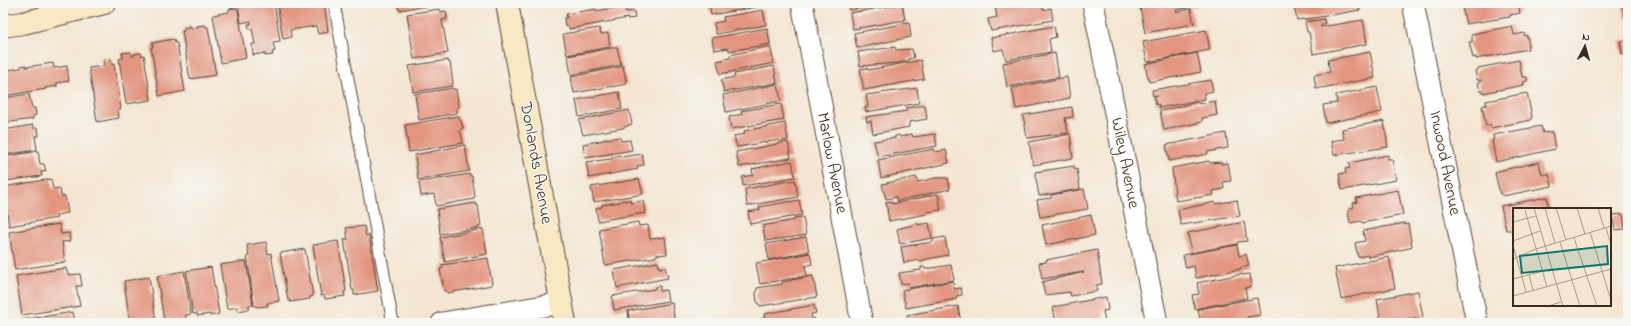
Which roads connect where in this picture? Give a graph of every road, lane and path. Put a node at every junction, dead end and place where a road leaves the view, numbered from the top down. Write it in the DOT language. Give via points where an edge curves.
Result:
graph roads {
  1 [pos="104,3"];
  2 [pos="334,3"];
  3 [pos="507,3"];
  4 [pos="802,3"];
  5 [pos="1093,3"];
  6 [pos="1413,3"];
  7 [pos="3,26"];
  8 [pos="563,313"];
  9 [pos="393,323"];
  10 [pos="442,323"];
  11 [pos="862,323"];
  12 [pos="1157,323"];
  13 [pos="1477,323"];
  1 -- 7 [label="street"];
  2 -- 9 [label="lane"];
  3 -- 8 [label="street, Donlands Avenue"];
  4 -- 11 [label="street, Marlow Avenue"];
  5 -- 12 [label="street, Wiley Avenue"];
  6 -- 13 [label="street, Inwood Avenue"];
  8 -- 10 [label="street"];
}
